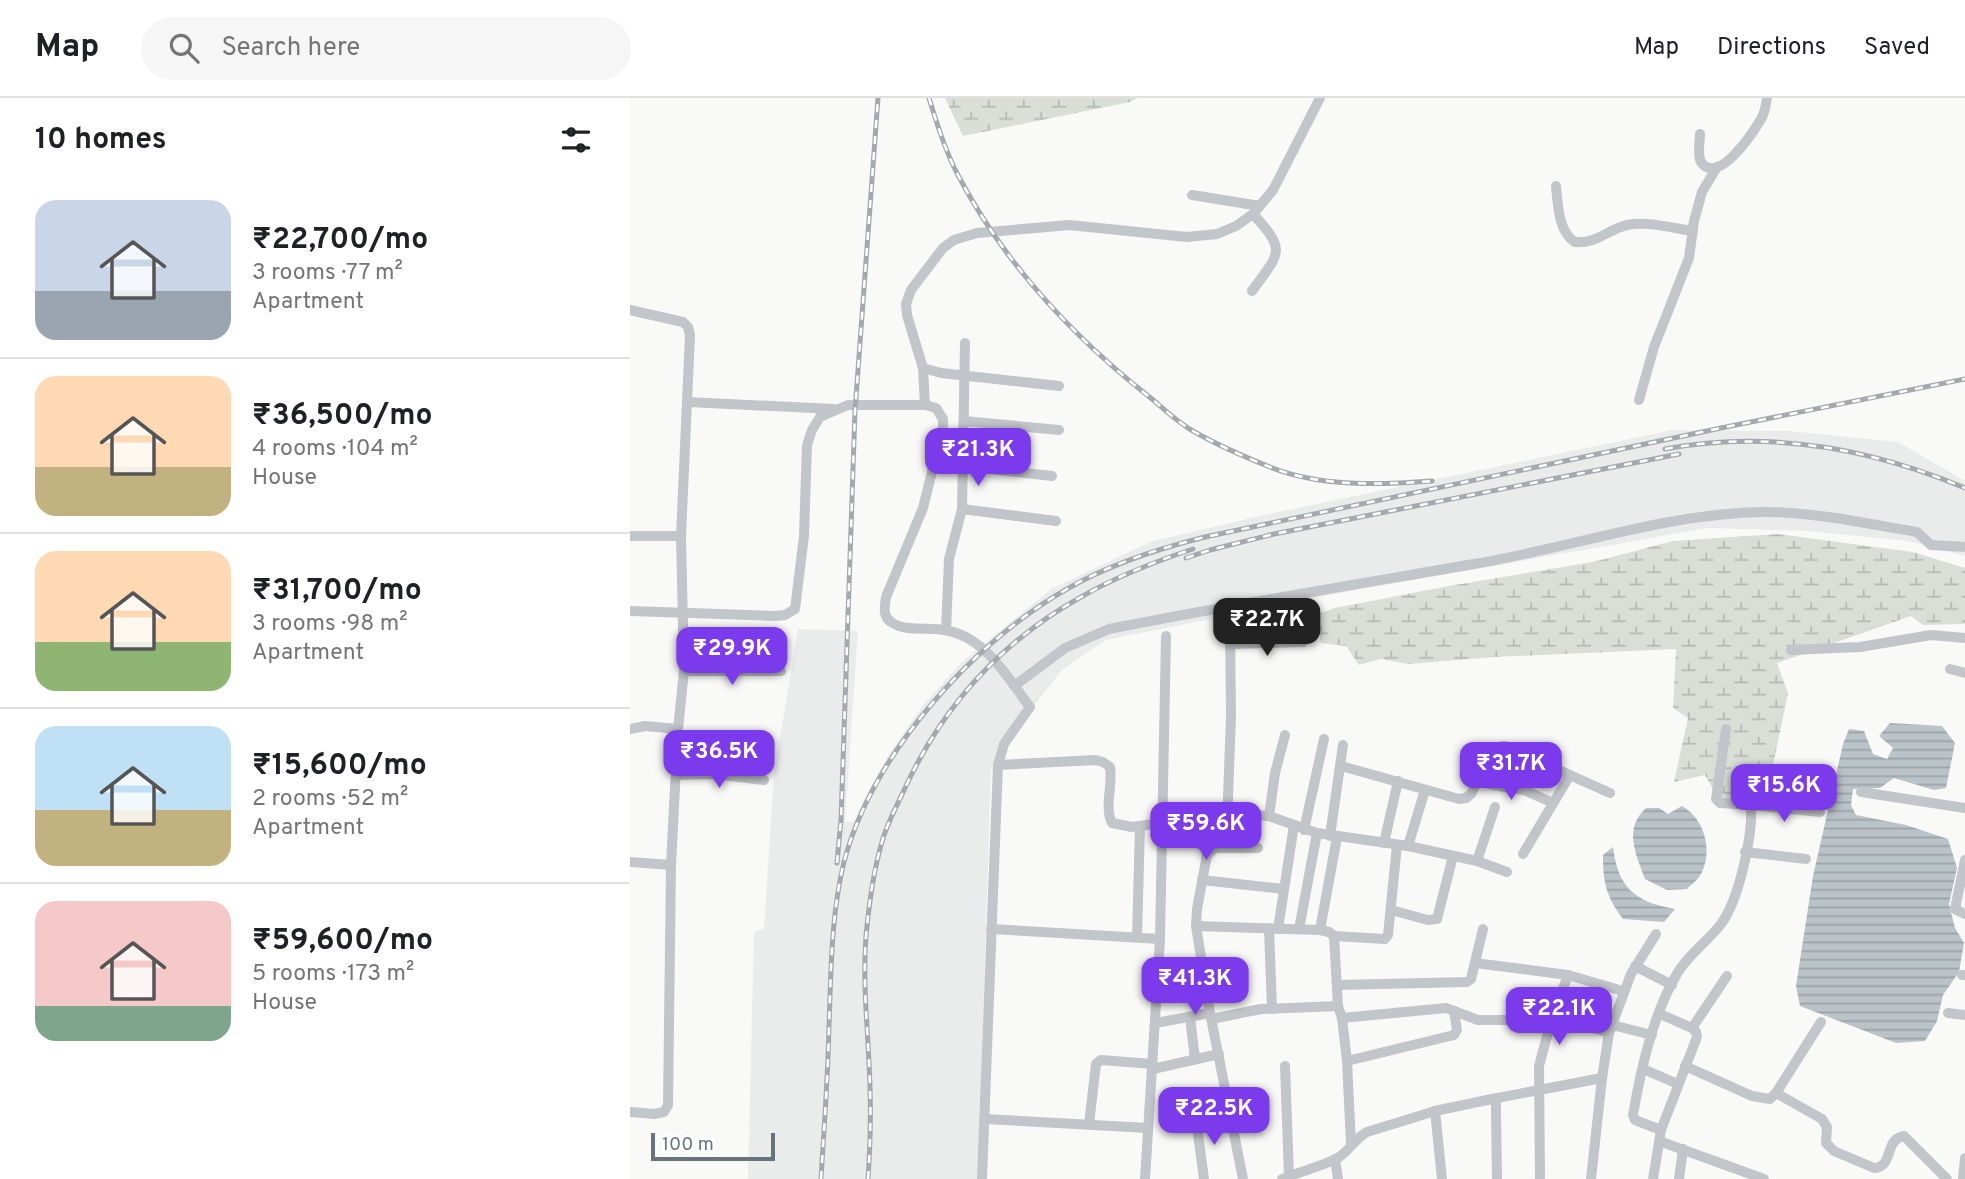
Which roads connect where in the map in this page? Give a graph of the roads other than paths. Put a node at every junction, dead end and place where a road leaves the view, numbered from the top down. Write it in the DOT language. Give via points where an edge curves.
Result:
graph roads {
  1 [pos="1320,98"];
  2 [pos="1766,98"];
  3 [pos="1700,134"];
  4 [pos="1717,167"];
  5 [pos="1556,186"];
  6 [pos="1192,195"];
  7 [pos="1256,210"];
  8 [pos="1693,231"];
  9 [pos="1252,291"];
  10 [pos="630,310"];
  11 [pos="965,343"];
  12 [pos="923,368"];
  13 [pos="964,374"];
  14 [pos="1059,386"];
  15 [pos="1640,400"];
  16 [pos="688,402"];
  17 [pos="925,405"];
  18 [pos="836,409"];
  19 [pos="964,421"];
  20 [pos="1059,430"];
  21 [pos="964,466"];
  22 [pos="1052,476"];
  23 [pos="961,509"];
  24 [pos="1056,521"];
  25 [pos="630,536"];
  26 [pos="681,536"];
  27 [pos="1965,547"];
  28 [pos="630,611"];
  29 [pos="683,613"];
  30 [pos="1230,628"];
  31 [pos="946,630"];
  32 [pos="1166,636"];
  33 [pos="1965,638"];
  34 [pos="1303,642"];
  35 [pos="1231,644"];
  36 [pos="1791,650"];
  37 [pos="1950,669"];
  38 [pos="684,671"];
  39 [pos="781,671"];
  40 [pos="1965,673"];
  41 [pos="1014,686"];
  42 [pos="630,729"];
  43 [pos="678,729"];
  44 [pos="1726,729"];
  45 [pos="1285,735"];
  46 [pos="1324,738"];
  47 [pos="1343,745"];
  48 [pos="998,765"];
  49 [pos="1341,766"];
  50 [pos="676,775"];
  51 [pos="1570,775"];
  52 [pos="764,780"];
  53 [pos="1478,780"];
  54 [pos="1398,781"];
  55 [pos="1425,789"];
  56 [pos="1861,792"];
  57 [pos="1611,793"];
  58 [pos="1553,803"];
  59 [pos="1751,805"];
  60 [pos="1495,807"];
  61 [pos="1965,808"];
  62 [pos="1820,813"];
  63 [pos="1227,814"];
  64 [pos="1269,816"];
  65 [pos="1140,826"];
  66 [pos="1162,827"];
  67 [pos="1299,828"];
  68 [pos="1317,834"];
  69 [pos="1333,837"];
  70 [pos="1384,843"];
  71 [pos="1397,845"];
  72 [pos="1408,846"];
  73 [pos="1212,848"];
  74 [pos="1258,848"];
  75 [pos="1745,852"];
  76 [pos="1523,854"];
  77 [pos="1453,856"];
  78 [pos="1806,859"];
  79 [pos="1965,860"];
  80 [pos="1477,861"];
  81 [pos="630,862"];
  82 [pos="671,865"];
  83 [pos="1507,872"];
  84 [pos="1202,880"];
  85 [pos="1283,890"];
  86 [pos="1391,910"];
  87 [pos="1965,914"];
  88 [pos="1196,926"];
  89 [pos="1273,928"];
  90 [pos="991,929"];
  91 [pos="1298,929"];
  92 [pos="1483,929"];
  93 [pos="1320,930"];
  94 [pos="1656,934"];
  95 [pos="1334,936"];
  96 [pos="1138,937"];
  97 [pos="1160,939"];
  98 [pos="1475,963"];
  99 [pos="1635,966"];
  100 [pos="1568,975"];
  101 [pos="1727,976"];
  102 [pos="1336,985"];
  103 [pos="1672,985"];
  104 [pos="1623,991"];
  105 [pos="1338,1006"];
  106 [pos="1272,1009"];
  107 [pos="1454,1011"];
  108 [pos="1948,1013"];
  109 [pos="1660,1014"];
  110 [pos="1965,1015"];
  111 [pos="1211,1016"];
  112 [pos="1190,1017"];
  113 [pos="1342,1018"];
  114 [pos="1551,1021"];
  115 [pos="1821,1022"];
  116 [pos="1155,1023"];
  117 [pos="1692,1028"];
  118 [pos="1611,1029"];
  119 [pos="1652,1035"];
  120 [pos="1219,1054"];
  121 [pos="1195,1059"];
  122 [pos="1347,1061"];
  123 [pos="1285,1066"];
  124 [pos="1685,1066"];
  125 [pos="1153,1067"];
  126 [pos="1643,1069"];
  127 [pos="1602,1077"];
  128 [pos="1678,1084"];
  129 [pos="1539,1089"];
  130 [pos="1776,1093"];
  131 [pos="1492,1099"];
  132 [pos="1435,1111"];
  133 [pos="630,1112"];
  134 [pos="986,1119"];
  135 [pos="1196,1119"];
  136 [pos="1089,1124"];
  137 [pos="1148,1128"];
  138 [pos="1660,1136"];
  139 [pos="1351,1144"];
  140 [pos="1683,1149"];
  141 [pos="1965,1158"];
  142 [pos="1335,1159"];
  143 [pos="1874,1168"];
  144 [pos="1286,1177"];
  145 [pos="982,1179"];
  146 [pos="1145,1179"];
  147 [pos="1204,1179"];
  148 [pos="1243,1179"];
  149 [pos="1338,1179"];
  150 [pos="1442,1179"];
  151 [pos="1496,1179"];
  152 [pos="1540,1179"];
  153 [pos="1591,1179"];
  154 [pos="1653,1179"];
  155 [pos="1679,1179"];
  156 [pos="1765,1179"];
  157 [pos="1869,1179"];
  158 [pos="1947,1179"];
  159 [pos="1963,1179"];
  1 -- 7 [label="street" via="1273,190"];
  2 -- 4 [label="street" via="1762,119 1733,157"];
  3 -- 4 [label="street" via="1702,162"];
  4 -- 8 [label="street" via="1702,192"];
  5 -- 8 [label="street" via="1565,233 1575,242 1590,241 1628,225"];
  6 -- 7 [label="street"];
  7 -- 9 [label="street" via="1278,249"];
  7 -- 12 [label="street" via="1217,234 1187,237 1069,225 976,233 954,240 907,297 907,315"];
  8 -- 15 [label="street" via="1689,258 1654,347"];
  10 -- 16 [label="street" via="674,319 688,327"];
  11 -- 13 [label="street"];
  12 -- 13 [label="street"];
  12 -- 17 [label="street"];
  13 -- 14 [label="street"];
  13 -- 19 [label="street"];
  16 -- 18 [label="street"];
  16 -- 26 [label="street"];
  17 -- 18 [label="street" via="856,404"];
  17 -- 31 [label="street" via="940,412 943,427 923,508 884,611 887,619 902,627"];
  18 -- 29 [label="street" via="820,417 807,445 804,536 795,610 775,616"];
  19 -- 20 [label="street"];
  19 -- 21 [label="street"];
  21 -- 22 [label="street"];
  21 -- 23 [label="street"];
  23 -- 24 [label="street"];
  23 -- 31 [label="street" via="949,559"];
  25 -- 26 [label="street"];
  26 -- 29 [label="street"];
  27 -- 41 [label="street" via="1931,545 1917,532 1796,514 1695,518 1486,562 1109,629 1065,648"];
  28 -- 29 [label="street"];
  29 -- 38 [label="street"];
  30 -- 35 [label="street"];
  31 -- 41 [label="street" via="985,649"];
  32 -- 66 [label="street"];
  33 -- 36 [label="street" via="1931,635"];
  34 -- 35 [label="street"];
  35 -- 63 [label="street"];
  37 -- 40 [label="street"];
  38 -- 39 [label="street"];
  38 -- 43 [label="street"];
  41 -- 48 [label="street" via="1030,707 1004,744"];
  42 -- 43 [label="street"];
  43 -- 50 [label="street"];
  44 -- 59 [label="street" via="1716,799"];
  45 -- 64 [label="street"];
  46 -- 67 [label="street"];
  47 -- 49 [label="street"];
  48 -- 65 [label="street" via="1103,762 1110,767 1111,823"];
  48 -- 90 [label="street"];
  49 -- 54 [label="street"];
  49 -- 69 [label="street"];
  50 -- 52 [label="street"];
  50 -- 82 [label="street"];
  51 -- 53 [label="street" via="1505,746 1493,752"];
  51 -- 57 [label="street"];
  51 -- 58 [label="street"];
  53 -- 55 [label="street" via="1466,798"];
  53 -- 58 [label="street" via="1524,789"];
  54 -- 55 [label="street"];
  54 -- 70 [label="street"];
  55 -- 72 [label="street"];
  56 -- 61 [label="street"];
  58 -- 76 [label="street"];
  59 -- 62 [label="street"];
  59 -- 75 [label="street"];
  60 -- 80 [label="street"];
  63 -- 64 [label="street"];
  63 -- 73 [label="street" via="1223,840"];
  64 -- 67 [label="street"];
  65 -- 66 [label="street"];
  65 -- 96 [label="street"];
  66 -- 73 [label="street"];
  66 -- 97 [label="street"];
  67 -- 68 [label="street"];
  67 -- 85 [label="street"];
  68 -- 69 [label="street"];
  68 -- 91 [label="street"];
  69 -- 70 [label="street"];
  69 -- 93 [label="street"];
  70 -- 71 [label="street"];
  71 -- 72 [label="street"];
  71 -- 86 [label="street"];
  72 -- 77 [label="street"];
  73 -- 74 [label="street"];
  73 -- 84 [label="street"];
  75 -- 78 [label="street"];
  75 -- 103 [label="street" via="1740,883 1728,913 1688,958"];
  77 -- 80 [label="street"];
  77 -- 86 [label="street" via="1437,919"];
  79 -- 87 [label="street" via="1955,909"];
  80 -- 83 [label="street"];
  81 -- 82 [label="street"];
  82 -- 133 [label="street" via="668,1105 664,1112"];
  84 -- 85 [label="street"];
  84 -- 88 [label="street"];
  85 -- 89 [label="street"];
  86 -- 95 [label="street" via="1385,939"];
  88 -- 89 [label="street"];
  88 -- 111 [label="street"];
  89 -- 91 [label="street"];
  89 -- 106 [label="street"];
  90 -- 96 [label="street"];
  90 -- 134 [label="street"];
  91 -- 93 [label="street"];
  92 -- 98 [label="street"];
  93 -- 95 [label="street"];
  94 -- 99 [label="street"];
  95 -- 102 [label="street"];
  96 -- 97 [label="street"];
  97 -- 116 [label="street"];
  98 -- 100 [label="street"];
  98 -- 102 [label="street" via="1471,979 1460,984"];
  99 -- 103 [label="street"];
  99 -- 104 [label="street"];
  100 -- 104 [label="street"];
  100 -- 114 [label="street"];
  101 -- 117 [label="street"];
  102 -- 105 [label="street"];
  103 -- 109 [label="street"];
  104 -- 118 [label="street"];
  105 -- 106 [label="street"];
  105 -- 113 [label="street"];
  106 -- 111 [label="street"];
  107 -- 113 [label="street" via="1437,1008"];
  107 -- 114 [label="street" via="1478,1020"];
  107 -- 122 [label="street" via="1454,1035"];
  108 -- 110 [label="street"];
  109 -- 117 [label="street"];
  109 -- 119 [label="street"];
  111 -- 112 [label="street"];
  111 -- 120 [label="street"];
  112 -- 116 [label="street"];
  112 -- 121 [label="street"];
  113 -- 122 [label="street"];
  114 -- 118 [label="street"];
  114 -- 129 [label="street"];
  115 -- 130 [label="street"];
  116 -- 125 [label="street"];
  117 -- 124 [label="street" via="1697,1037"];
  118 -- 119 [label="street"];
  118 -- 127 [label="street"];
  119 -- 126 [label="street"];
  120 -- 121 [label="street"];
  120 -- 148 [label="street"];
  121 -- 125 [label="street"];
  122 -- 139 [label="street"];
  123 -- 144 [label="street"];
  124 -- 128 [label="street"];
  124 -- 130 [label="street" via="1752,1096 1770,1099"];
  125 -- 136 [label="street" via="1101,1060 1096,1064"];
  125 -- 137 [label="street"];
  126 -- 128 [label="street"];
  126 -- 138 [label="street" via="1633,1115 1635,1121"];
  127 -- 129 [label="street"];
  127 -- 153 [label="street"];
  128 -- 138 [label="street"];
  129 -- 131 [label="street"];
  129 -- 152 [label="street"];
  130 -- 143 [label="street" via="1822,1119 1827,1127 1827,1147"];
  131 -- 132 [label="street"];
  131 -- 151 [label="street" via="1496,1104"];
  132 -- 139 [label="street" via="1367,1132"];
  132 -- 150 [label="street"];
  134 -- 136 [label="street"];
  134 -- 145 [label="street"];
  135 -- 147 [label="street"];
  136 -- 137 [label="street"];
  137 -- 146 [label="street"];
  138 -- 140 [label="street"];
  138 -- 154 [label="street"];
  139 -- 142 [label="street"];
  140 -- 155 [label="street"];
  140 -- 156 [label="street"];
  141 -- 159 [label="street"];
  142 -- 144 [label="street"];
  142 -- 149 [label="street"];
  143 -- 157 [label="street"];
  143 -- 158 [label="street" via="1885,1165 1893,1142 1904,1136"];
}
